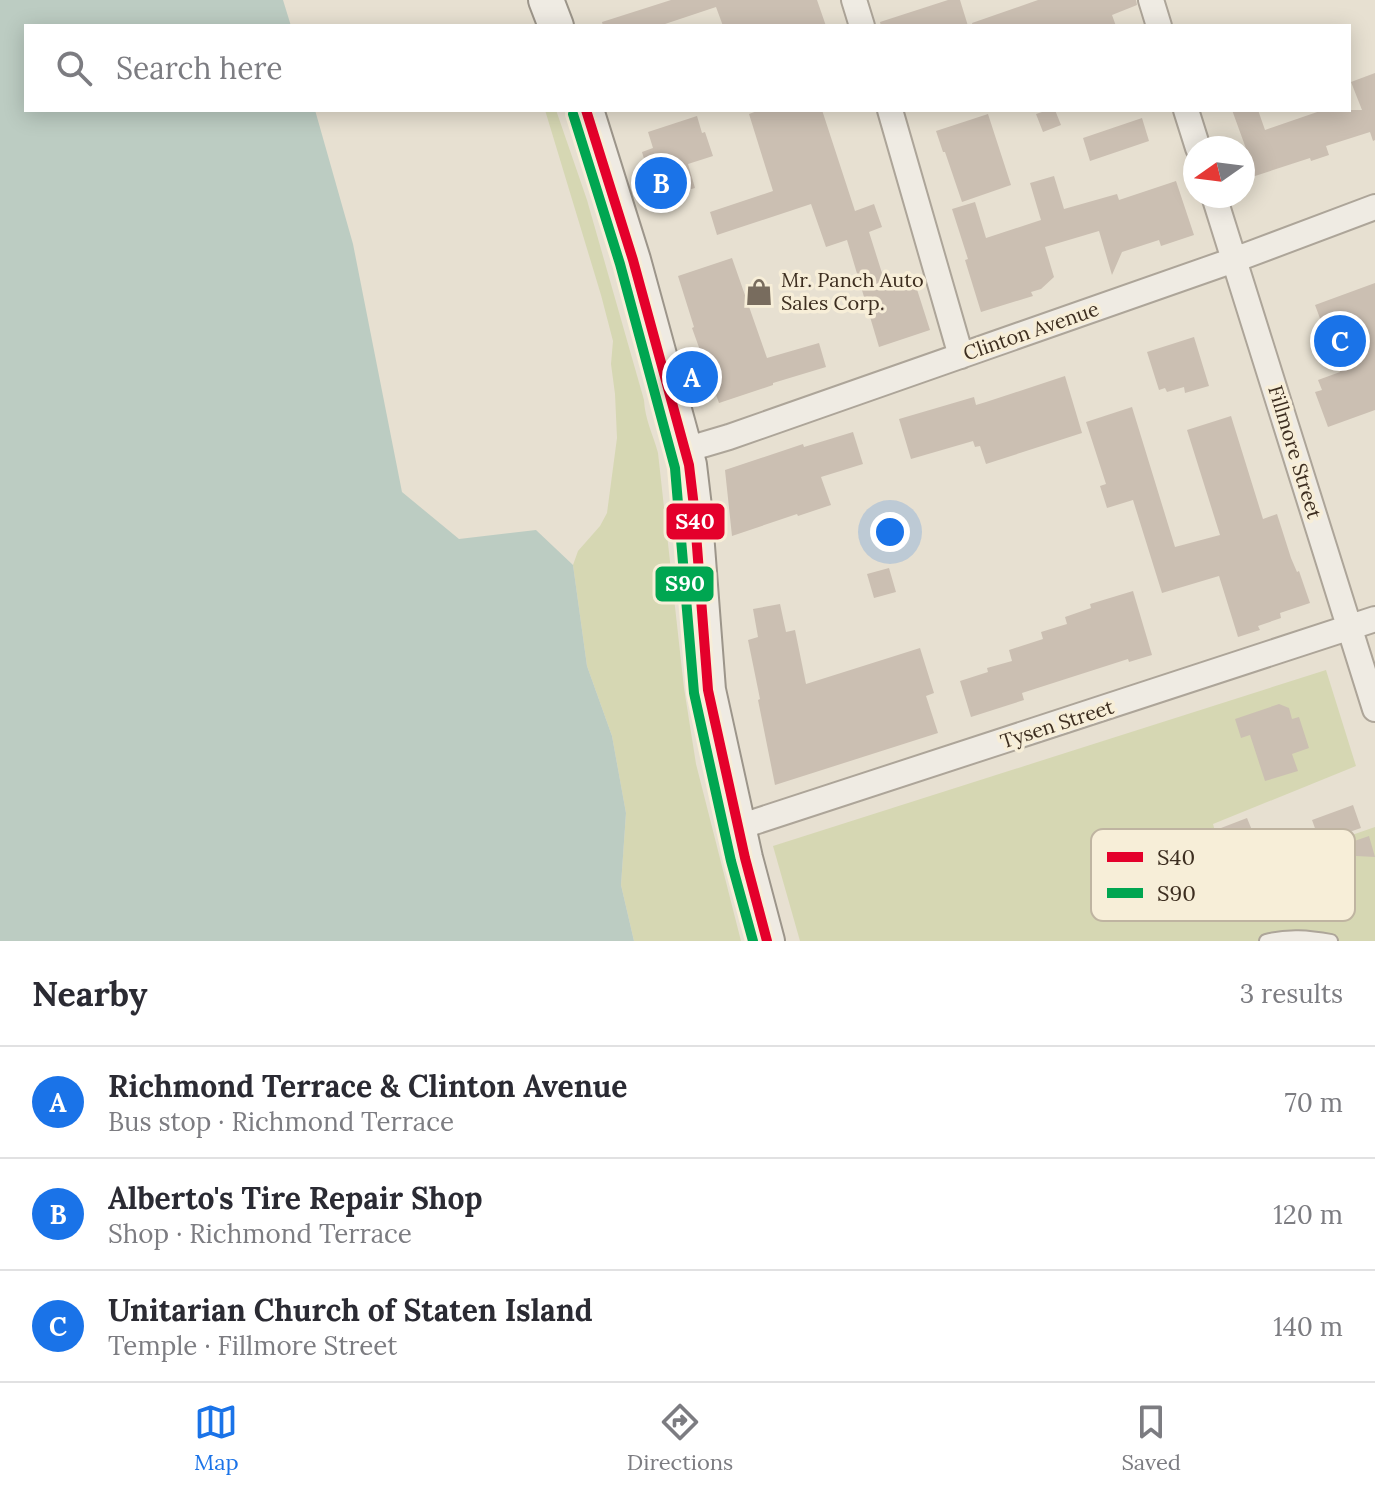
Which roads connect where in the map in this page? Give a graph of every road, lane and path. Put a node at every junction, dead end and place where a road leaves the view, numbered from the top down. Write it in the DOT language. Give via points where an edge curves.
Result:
graph roads {
  1 [pos="546,0"];
  2 [pos="854,0"];
  3 [pos="1151,0"];
  4 [pos="555,24"];
  5 [pos="861,24"];
  6 [pos="1158,24"];
  7 [pos="587,112"];
  8 [pos="891,112"];
  9 [pos="1187,112"];
  10 [pos="1194,136"];
  11 [pos="1375,207"];
  12 [pos="1218,208"];
  13 [pos="1234,260"];
  14 [pos="961,356"];
  15 [pos="685,450"];
  16 [pos="1375,619"];
  17 [pos="1350,629"];
  18 [pos="1375,709"];
  19 [pos="739,827"];
  20 [pos="767,941"];
  21 [pos="1266,941"];
  22 [pos="1331,941"];
  1 -- 4 [label="main road"];
  2 -- 5 [label="street"];
  3 -- 6 [label="street"];
  7 -- 15 [label="main road"];
  8 -- 14 [label="street"];
  9 -- 10 [label="street"];
  11 -- 13 [label="street, Clinton Avenue"];
  12 -- 13 [label="street, Fillmore Street"];
  13 -- 14 [label="street, Clinton Avenue"];
  13 -- 17 [label="street, Fillmore Street"];
  14 -- 15 [label="street, Clinton Avenue"];
  15 -- 19 [label="main road" via="708,690"];
  16 -- 17 [label="street, Tysen Street"];
  17 -- 18 [label="street, Fillmore Street"];
  17 -- 19 [label="street, Tysen Street"];
  19 -- 20 [label="main road"];
  21 -- 22 [label="lane"];
}
